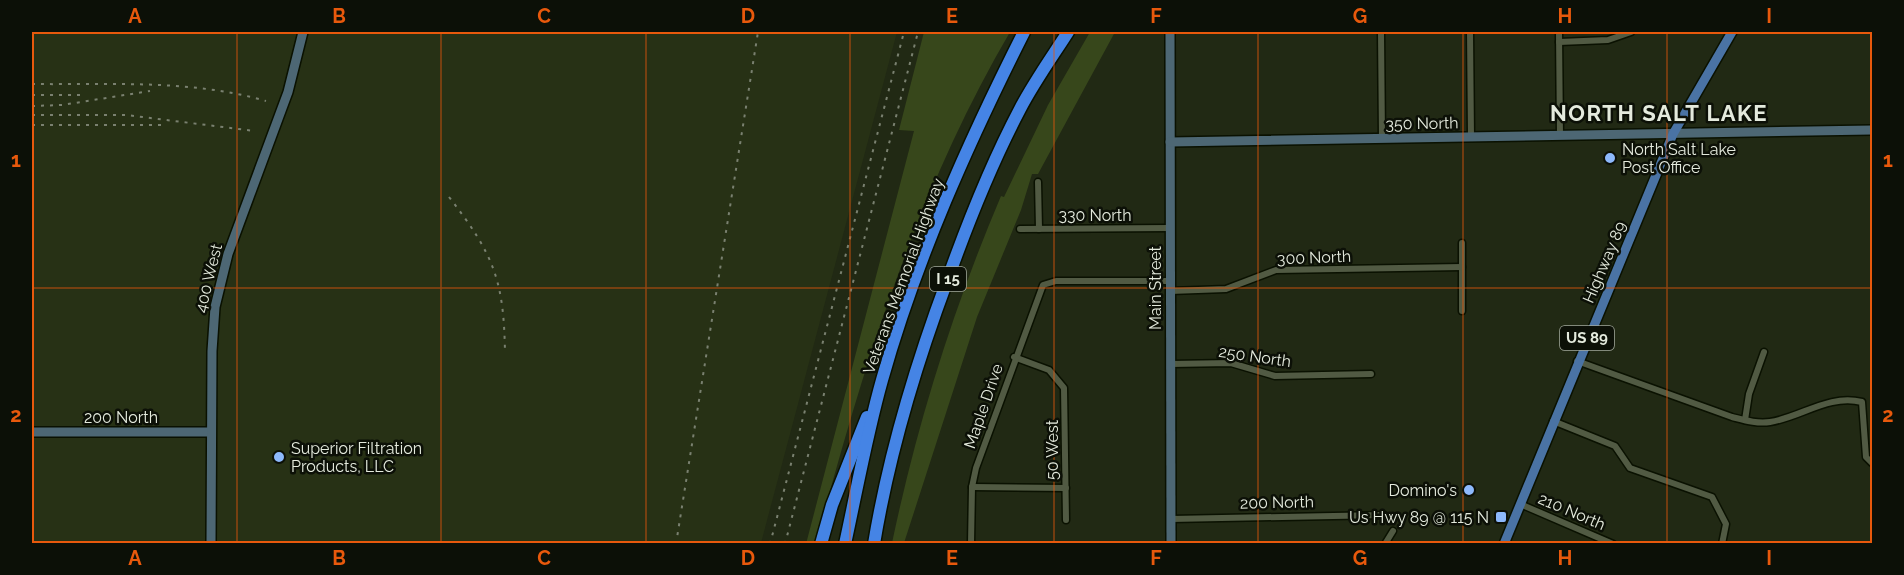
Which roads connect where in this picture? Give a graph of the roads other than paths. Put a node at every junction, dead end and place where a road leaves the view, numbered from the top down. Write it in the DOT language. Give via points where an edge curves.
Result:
graph roads {
  1 [pos="303,32"];
  2 [pos="1024,32"];
  3 [pos="1068,32"];
  4 [pos="1170,32"];
  5 [pos="1381,32"];
  6 [pos="1470,32"];
  7 [pos="1559,32"];
  8 [pos="1631,32"];
  9 [pos="1732,32"];
  10 [pos="1559,42"];
  11 [pos="1872,130"];
  12 [pos="1673,134"];
  13 [pos="1560,136"];
  14 [pos="1470,137"];
  15 [pos="1382,139"];
  16 [pos="1170,142"];
  17 [pos="1038,182"];
  18 [pos="1170,228"];
  19 [pos="1020,229"];
  20 [pos="1039,229"];
  21 [pos="1462,243"];
  22 [pos="1462,267"];
  23 [pos="1045,283"];
  24 [pos="1170,286"];
  25 [pos="1462,311"];
  26 [pos="1764,352"];
  27 [pos="1014,357"];
  28 [pos="1577,361"];
  29 [pos="1171,364"];
  30 [pos="1371,374"];
  31 [pos="882,380"];
  32 [pos="1745,420"];
  33 [pos="1553,421"];
  34 [pos="32,432"];
  35 [pos="211,432"];
  36 [pos="1872,463"];
  37 [pos="972,488"];
  38 [pos="1066,488"];
  39 [pos="1520,504"];
  40 [pos="1383,515"];
  41 [pos="1171,519"];
  42 [pos="1066,520"];
  43 [pos="1393,531"];
  44 [pos="211,543"];
  45 [pos="821,543"];
  46 [pos="845,543"];
  47 [pos="874,543"];
  48 [pos="971,543"];
  49 [pos="1171,543"];
  50 [pos="1385,543"];
  51 [pos="1504,543"];
  52 [pos="1613,543"];
  53 [pos="1722,543"];
  1 -- 35 [label="street, 400 West" via="288,92 220,280 212,335"];
  2 -- 31 [label="highway, Veterans Memorial Highway / I 15" via="980,120 941,212"];
  3 -- 47 [label="highway, I 15" via="1020,108 972,212 921,351 884,487"];
  4 -- 16 [label="street, Main Street"];
  5 -- 15 [label="street"];
  6 -- 14 [label="street"];
  7 -- 10 [label="street"];
  8 -- 10 [label="street" via="1608,40"];
  9 -- 12 [label="main road, Highway 89 / US 89"];
  10 -- 13 [label="street"];
  11 -- 12 [label="street, 350 North"];
  12 -- 13 [label="street, 350 North"];
  12 -- 28 [label="main road, Highway 89 / US 89"];
  13 -- 14 [label="street, 350 North"];
  14 -- 15 [label="street, 350 North"];
  15 -- 16 [label="street, 350 North"];
  16 -- 18 [label="street, Main Street"];
  17 -- 20 [label="street"];
  18 -- 20 [label="street, 330 North"];
  18 -- 24 [label="street, Main Street"];
  19 -- 20 [label="street, 330 North"];
  21 -- 22 [label="street"];
  22 -- 24 [label="street, 300 North" via="1276,270 1227,290"];
  22 -- 25 [label="street"];
  23 -- 24 [label="street, 300 North"];
  23 -- 27 [label="street, Maple Drive"];
  24 -- 29 [label="street, Main Street"];
  26 -- 32 [label="street" via="1749,394"];
  27 -- 37 [label="street, Maple Drive"];
  27 -- 38 [label="street, 50 West" via="1049,370 1061,381 1066,394"];
  28 -- 32 [label="street"];
  28 -- 33 [label="main road, Highway 89 / US 89"];
  29 -- 30 [label="street, 250 North" via="1231,363 1275,376"];
  29 -- 41 [label="street, Main Street"];
  31 -- 45 [label="highway" via="832,505"];
  31 -- 46 [label="highway, Veterans Memorial Highway / I 15"];
  32 -- 36 [label="street" via="1771,422 1836,401 1862,402 1866,457"];
  33 -- 39 [label="main road, Highway 89 / US 89"];
  33 -- 53 [label="street" via="1615,446 1630,468 1712,497 1726,524"];
  34 -- 35 [label="street, 200 North"];
  35 -- 44 [label="street, 400 West"];
  37 -- 38 [label="street"];
  37 -- 48 [label="street, Maple Drive"];
  38 -- 42 [label="street, 50 West"];
  39 -- 51 [label="main road, Highway 89 / US 89"];
  39 -- 52 [label="street, 210 North"];
  40 -- 41 [label="street, 200 North"];
  41 -- 49 [label="street, Main Street"];
  43 -- 50 [label="street"];
}
